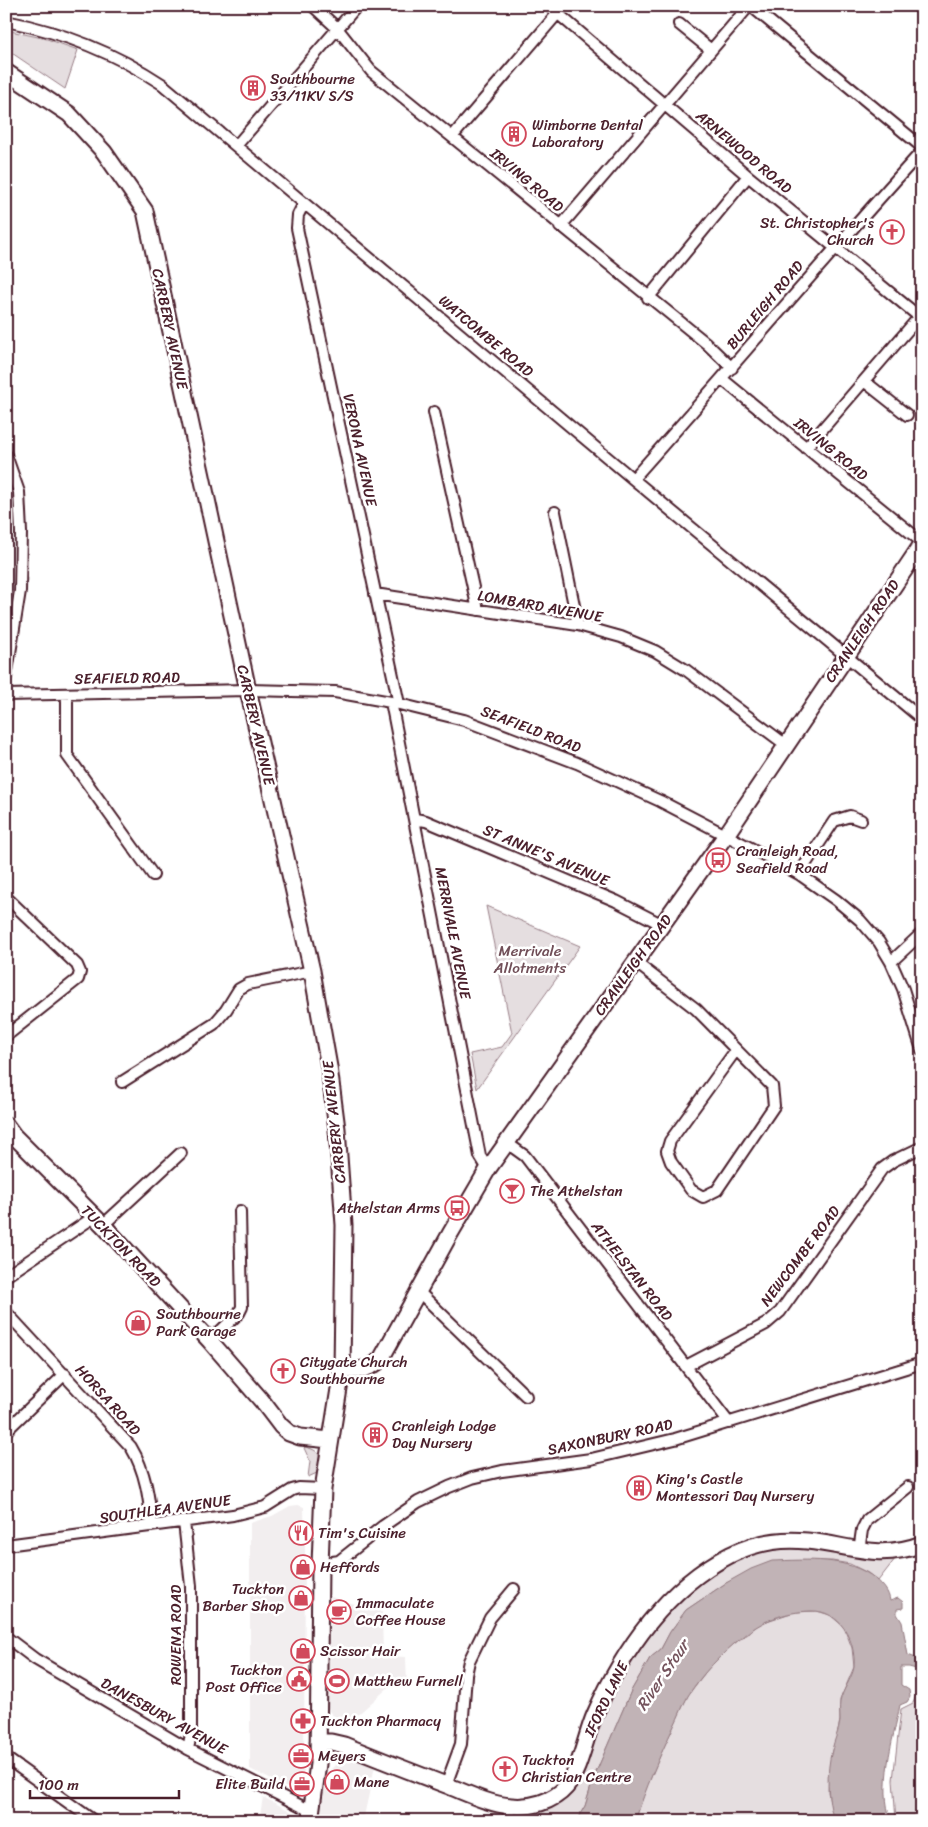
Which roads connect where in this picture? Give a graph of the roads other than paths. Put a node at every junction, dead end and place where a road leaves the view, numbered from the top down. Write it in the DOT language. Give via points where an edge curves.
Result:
graph roads {
  1 [pos="313,6"];
  2 [pos="357,6"];
  3 [pos="549,6"];
  4 [pos="750,6"];
  5 [pos="561,10"];
  6 [pos="6,21"];
  7 [pos="679,24"];
  8 [pos="337,28"];
  9 [pos="711,50"];
  10 [pos="6,72"];
  11 [pos="665,105"];
  12 [pos="452,137"];
  13 [pos="236,146"];
  14 [pos="922,149"];
  15 [pos="748,176"];
  16 [pos="304,202"];
  17 [pos="560,226"];
  18 [pos="835,247"];
  19 [pos="648,298"];
  20 [pos="921,318"];
  21 [pos="732,368"];
  22 [pos="722,379"];
  23 [pos="864,381"];
  24 [pos="434,412"];
  25 [pos="907,415"];
  26 [pos="806,448"];
  27 [pos="6,455"];
  28 [pos="633,480"];
  29 [pos="555,512"];
  30 [pos="922,543"];
  31 [pos="375,594"];
  32 [pos="478,610"];
  33 [pos="578,625"];
  34 [pos="846,655"];
  35 [pos="6,678"];
  36 [pos="248,690"];
  37 [pos="67,694"];
  38 [pos="6,695"];
  39 [pos="395,703"];
  40 [pos="922,719"];
  41 [pos="786,745"];
  42 [pos="415,819"];
  43 [pos="861,820"];
  44 [pos="726,835"];
  45 [pos="799,874"];
  46 [pos="153,875"];
  47 [pos="6,898"];
  48 [pos="663,925"];
  49 [pos="922,934"];
  50 [pos="636,962"];
  51 [pos="891,962"];
  52 [pos="312,971"];
  53 [pos="6,1036"];
  54 [pos="736,1050"];
  55 [pos="922,1050"];
  56 [pos="122,1082"];
  57 [pos="6,1125"];
  58 [pos="507,1142"];
  59 [pos="922,1147"];
  60 [pos="181,1153"];
  61 [pos="488,1169"];
  62 [pos="240,1211"];
  63 [pos="98,1221"];
  64 [pos="6,1276"];
  65 [pos="419,1292"];
  66 [pos="6,1312"];
  67 [pos="210,1341"];
  68 [pos="922,1363"];
  69 [pos="686,1366"];
  70 [pos="342,1370"];
  71 [pos="65,1374"];
  72 [pos="526,1396"];
  73 [pos="729,1423"];
  74 [pos="7,1430"];
  75 [pos="330,1440"];
  76 [pos="908,1487"];
  77 [pos="323,1489"];
  78 [pos="184,1522"];
  79 [pos="152,1526"];
  80 [pos="922,1544"];
  81 [pos="6,1545"];
  82 [pos="859,1551"];
  83 [pos="320,1564"];
  84 [pos="514,1589"];
  85 [pos="6,1637"];
  86 [pos="318,1742"];
  87 [pos="188,1748"];
  88 [pos="6,1758"];
  89 [pos="446,1785"];
  90 [pos="509,1813"];
  91 [pos="311,1815"];
  92 [pos="94,1821"];
  1 -- 8 [label="street, IRVING ROAD"];
  2 -- 8 [label="street"];
  3 -- 5 [label="street, ARNEWOOD ROAD"];
  4 -- 9 [label="street"];
  4 -- 14 [label="street"];
  5 -- 11 [label="street, ARNEWOOD ROAD" via="599,50"];
  5 -- 12 [label="street"];
  6 -- 13 [label="street, WATCOMBE ROAD" via="42,28 136,67 162,84"];
  7 -- 9 [label="street"];
  8 -- 12 [label="street, IRVING ROAD" via="370,71"];
  8 -- 13 [label="street"];
  9 -- 11 [label="street"];
  10 -- 36 [label="street, CARBERY AVENUE" via="69,114 104,152 145,211"];
  11 -- 15 [label="street, ARNEWOOD ROAD"];
  11 -- 17 [label="street"];
  12 -- 17 [label="street, IRVING ROAD"];
  13 -- 16 [label="street, WATCOMBE ROAD"];
  14 -- 18 [label="street, BURLEIGH ROAD"];
  15 -- 18 [label="street, ARNEWOOD ROAD"];
  15 -- 19 [label="street"];
  16 -- 28 [label="street, WATCOMBE ROAD"];
  16 -- 31 [label="street, VERONA AVENUE" via="297,228"];
  17 -- 19 [label="street, IRVING ROAD"];
  18 -- 20 [label="street, ARNEWOOD ROAD"];
  18 -- 21 [label="street, BURLEIGH ROAD"];
  19 -- 21 [label="street, IRVING ROAD"];
  20 -- 23 [label="street"];
  21 -- 22 [label="street, BURLEIGH ROAD"];
  22 -- 26 [label="street, IRVING ROAD"];
  22 -- 28 [label="street, BURLEIGH ROAD"];
  23 -- 25 [label="street"];
  23 -- 26 [label="street"];
  24 -- 32 [label="street"];
  26 -- 30 [label="street, IRVING ROAD"];
  27 -- 35 [label="street" via="19,492 21,532 20,590"];
  28 -- 34 [label="street, WATCOMBE ROAD"];
  29 -- 33 [label="street"];
  30 -- 34 [label="street, CRANLEIGH ROAD"];
  31 -- 32 [label="street, LOMBARD AVENUE"];
  31 -- 39 [label="street, VERONA AVENUE"];
  32 -- 33 [label="street, LOMBARD AVENUE"];
  33 -- 41 [label="street, LOMBARD AVENUE" via="655,651 686,670"];
  34 -- 40 [label="street, WATCOMBE ROAD"];
  34 -- 41 [label="street, CRANLEIGH ROAD"];
  36 -- 37 [label="street, SEAFIELD ROAD"];
  36 -- 39 [label="street, SEAFIELD ROAD" via="335,692"];
  36 -- 52 [label="street, CARBERY AVENUE"];
  37 -- 38 [label="street, SEAFIELD ROAD"];
  37 -- 46 [label="street" via="67,755"];
  39 -- 42 [label="street, MERRIVALE AVENUE"];
  39 -- 44 [label="street, SEAFIELD ROAD" via="464,720 577,763"];
  41 -- 44 [label="street, CRANLEIGH ROAD"];
  42 -- 48 [label="street, ST ANNE'S AVENUE" via="607,897"];
  42 -- 61 [label="street, MERRIVALE AVENUE" via="480,1156"];
  43 -- 45 [label="street" via="850,816 834,820"];
  44 -- 45 [label="street, SEAFIELD ROAD"];
  44 -- 48 [label="street, CRANLEIGH ROAD"];
  45 -- 51 [label="street, SEAFIELD ROAD" via="860,920"];
  47 -- 53 [label="street" via="77,965 80,972 78,980"];
  48 -- 50 [label="street, CRANLEIGH ROAD"];
  49 -- 51 [label="street"];
  50 -- 54 [label="street" via="696,1009"];
  50 -- 58 [label="street, CRANLEIGH ROAD"];
  51 -- 55 [label="street, SEAFIELD ROAD"];
  52 -- 56 [label="street" via="248,984 239,989 214,1024"];
  52 -- 70 [label="street, CARBERY AVENUE" via="329,1068 341,1176 344,1225"];
  54 -- 54 [label="street" via="772,1086 774,1106 717,1190 703,1197 692,1190 671,1162 667,1151 670,1141"];
  57 -- 63 [label="street, TUCKTON ROAD"];
  58 -- 61 [label="street, CRANLEIGH ROAD"];
  58 -- 69 [label="street, ATHELSTAN ROAD" via="525,1156"];
  59 -- 69 [label="street, NEWCOMBE ROAD" via="882,1169 780,1312 766,1324"];
  60 -- 63 [label="street"];
  61 -- 65 [label="street, CRANLEIGH ROAD"];
  62 -- 67 [label="street" via="242,1307"];
  63 -- 64 [label="street"];
  63 -- 67 [label="street, TUCKTON ROAD"];
  65 -- 70 [label="street, CRANLEIGH ROAD" via="381,1359 366,1369"];
  65 -- 72 [label="street"];
  66 -- 71 [label="street, HORSA ROAD"];
  67 -- 75 [label="street, TUCKTON ROAD" via="280,1426 300,1437"];
  68 -- 73 [label="street, SAXONBURY ROAD"];
  69 -- 73 [label="street, ATHELSTAN ROAD"];
  70 -- 75 [label="street, CARBERY AVENUE"];
  71 -- 74 [label="street"];
  71 -- 79 [label="street, HORSA ROAD" via="139,1460"];
  73 -- 83 [label="street, SAXONBURY ROAD" via="591,1459 472,1478 418,1502 339,1561"];
  75 -- 77 [label="street"];
  76 -- 82 [label="street" via="867,1520"];
  77 -- 78 [label="street, SOUTHLEA AVENUE" via="299,1488 265,1507"];
  77 -- 83 [label="street"];
  78 -- 79 [label="street, SOUTHLEA AVENUE"];
  78 -- 87 [label="street, ROWENA ROAD" via="191,1586 191,1734"];
  79 -- 81 [label="street, SOUTHLEA AVENUE"];
  80 -- 82 [label="street, IFORD LANE" via="886,1552"];
  82 -- 90 [label="street, IFORD LANE" via="807,1540 770,1541 730,1555 704,1571 653,1618 624,1659 595,1714 567,1786 558,1795"];
  83 -- 86 [label="street"];
  84 -- 89 [label="street" via="490,1618 469,1661 461,1744"];
  85 -- 87 [label="street, DANESBURY AVENUE" via="35,1660"];
  86 -- 89 [label="street, IFORD LANE" via="344,1745"];
  86 -- 91 [label="street"];
  87 -- 91 [label="street, DANESBURY AVENUE" via="303,1807"];
  88 -- 92 [label="street"];
  89 -- 90 [label="street, IFORD LANE"];
}
